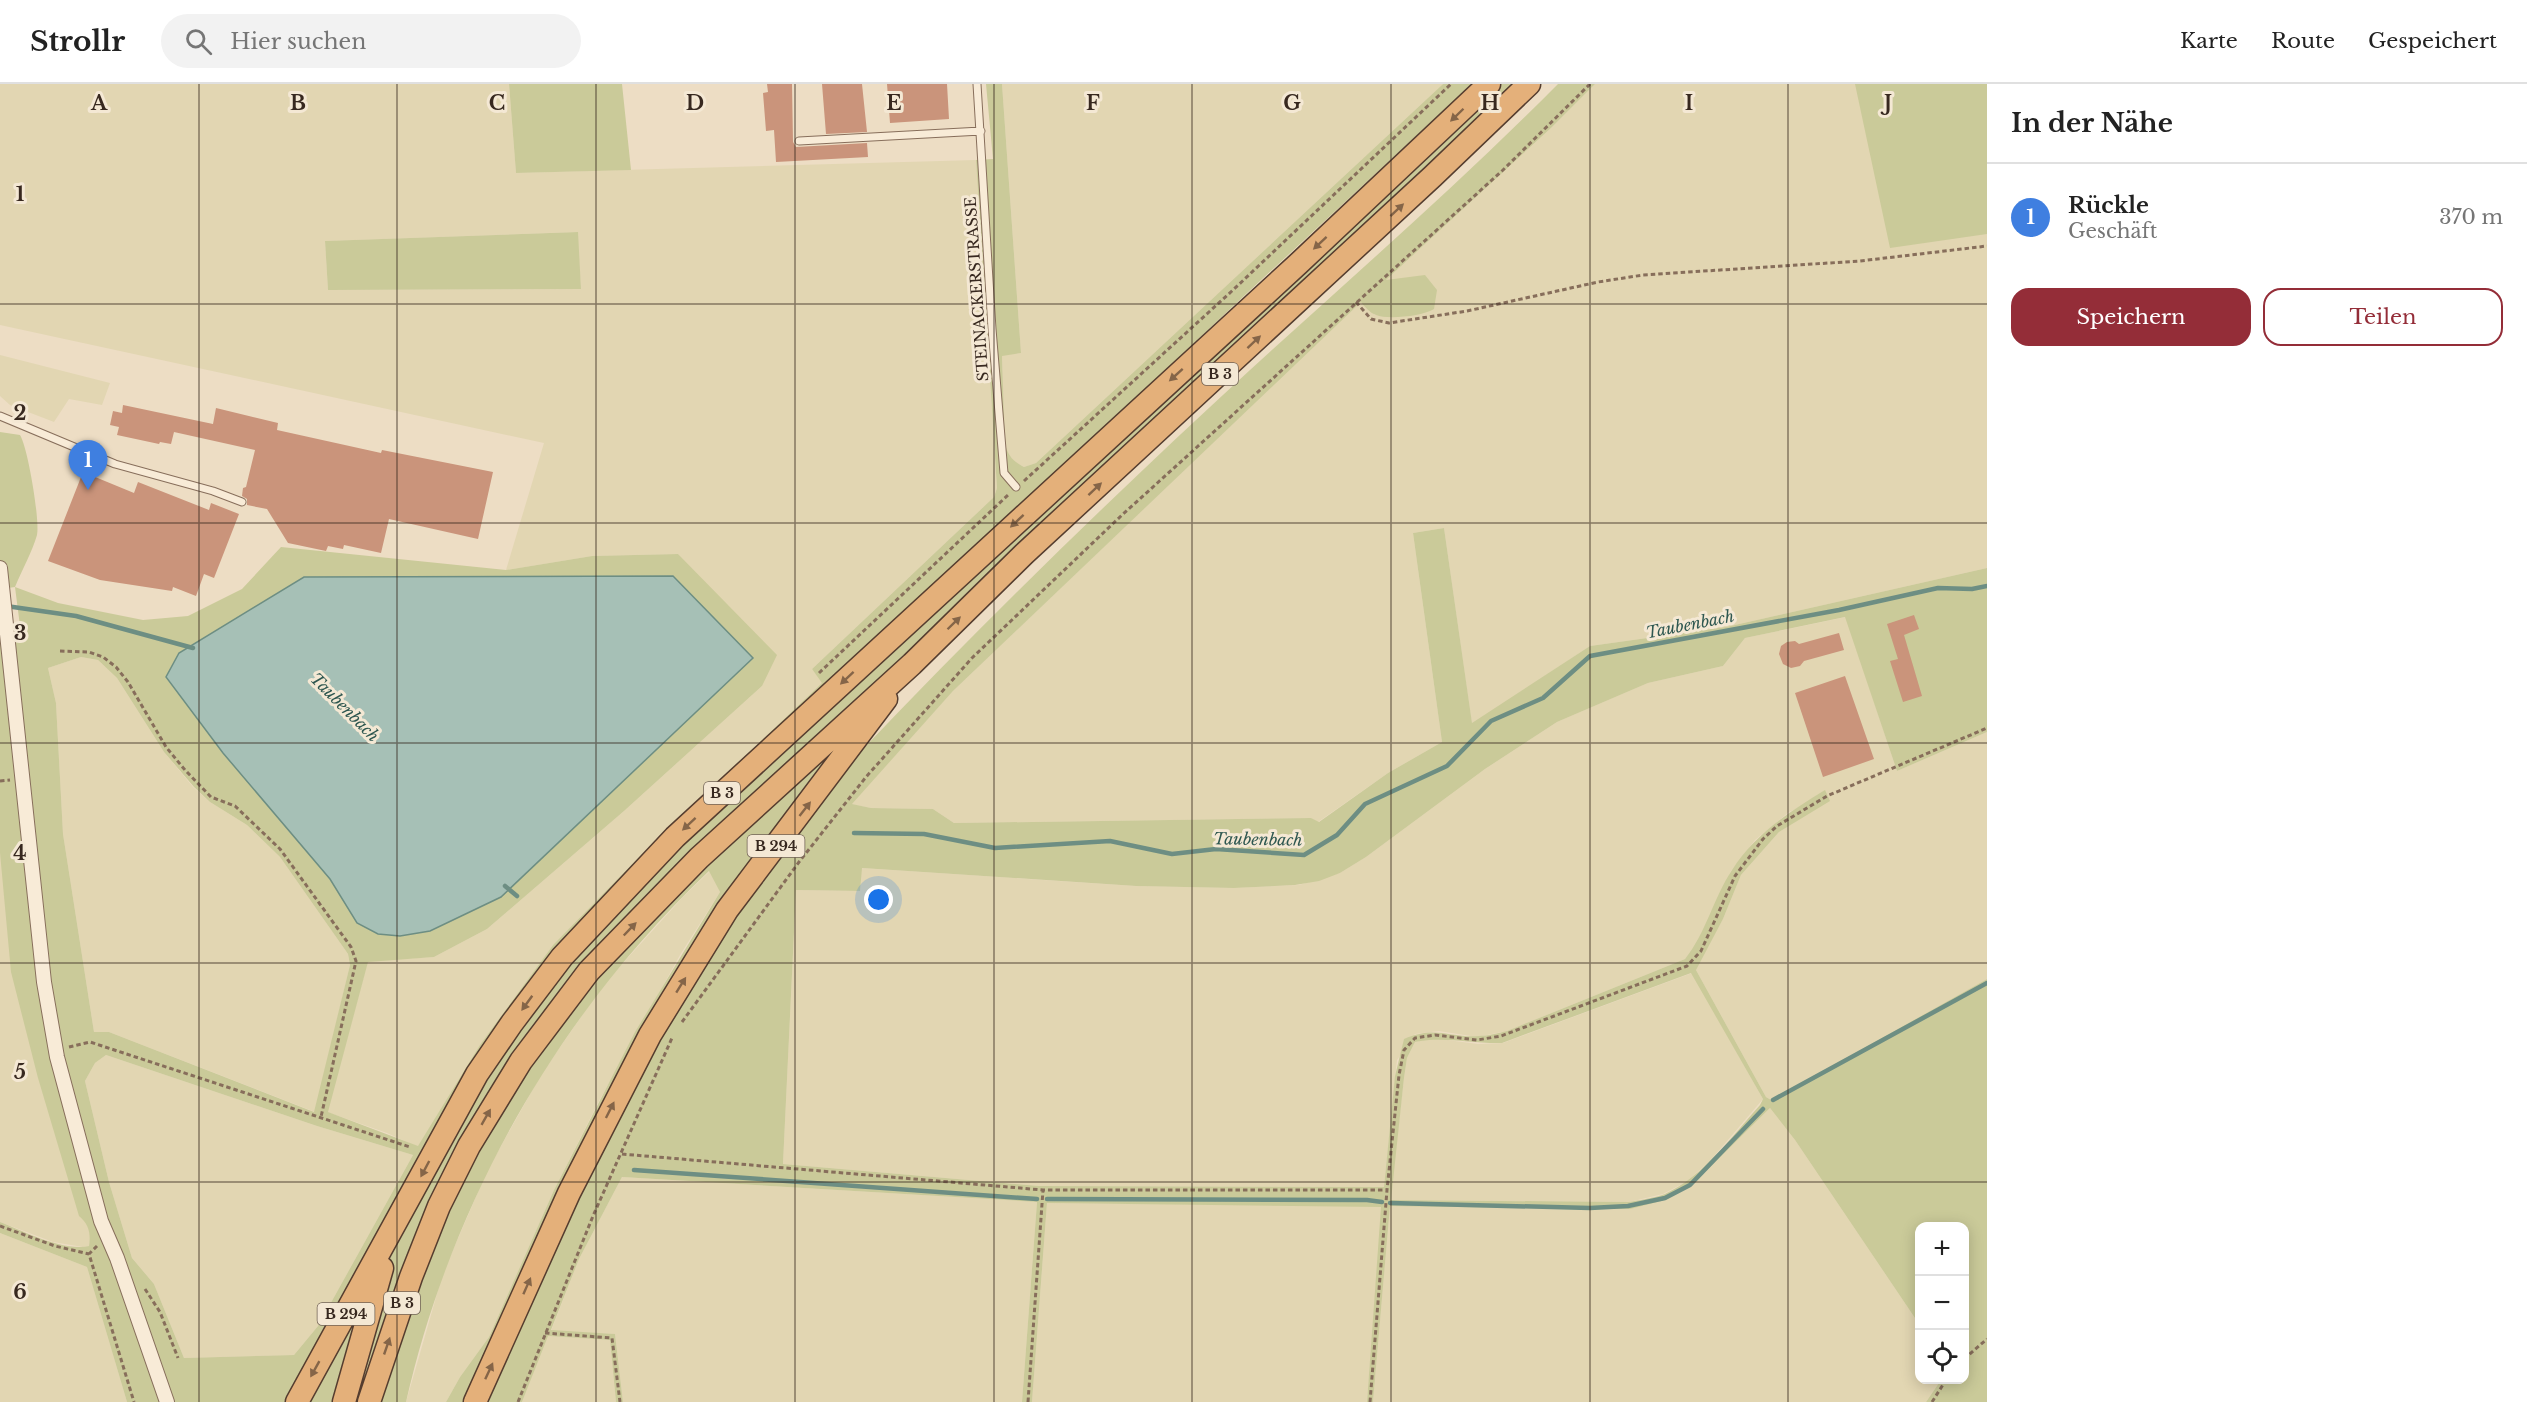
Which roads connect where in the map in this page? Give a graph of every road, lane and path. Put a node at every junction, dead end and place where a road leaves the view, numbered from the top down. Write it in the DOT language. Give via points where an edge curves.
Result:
graph roads {
  1 [pos="977,84"];
  2 [pos="1451,84"];
  3 [pos="1489,84"];
  4 [pos="1529,84"];
  5 [pos="1590,84"];
  6 [pos="981,130"];
  7 [pos="800,141"];
  8 [pos="1987,246"];
  9 [pos="1356,302"];
  10 [pos="0,416"];
  11 [pos="1016,487"];
  12 [pos="242,502"];
  13 [pos="0,568"];
  14 [pos="60,651"];
  15 [pos="912,664"];
  16 [pos="819,673"];
  17 [pos="1987,728"];
  18 [pos="681,1023"];
  19 [pos="675,1033"];
  20 [pos="55,1050"];
  21 [pos="321,1117"];
  22 [pos="410,1147"];
  23 [pos="621,1154"];
  24 [pos="1043,1190"];
  25 [pos="1387,1190"];
  26 [pos="0,1226"];
  27 [pos="395,1226"];
  28 [pos="106,1236"];
  29 [pos="89,1254"];
  30 [pos="142,1286"];
  31 [pos="545,1333"];
  32 [pos="1987,1339"];
  33 [pos="1969,1355"];
  34 [pos="178,1358"];
  35 [pos="1943,1384"];
  36 [pos="134,1402"];
  37 [pos="167,1402"];
  38 [pos="297,1402"];
  39 [pos="344,1402"];
  40 [pos="369,1402"];
  41 [pos="475,1402"];
  42 [pos="518,1402"];
  43 [pos="620,1402"];
  44 [pos="1028,1402"];
  45 [pos="1370,1402"];
  46 [pos="1932,1402"];
  1 -- 6 [label="lane, STEINACKERSTRASSE"];
  2 -- 11 [label="path" via="1225,298"];
  3 -- 27 [label="highway, B 3, one-way" via="675,837 617,897 545,978 477,1074"];
  15 -- 4 [label="highway, B 3, one-way" via="1024,554"];
  5 -- 9 [label="path" via="1503,170"];
  6 -- 7 [label="lane"];
  6 -- 11 [label="lane, STEINACKERSTRASSE" via="1004,473"];
  8 -- 9 [label="path" via="1860,261 1643,275 1389,323 1371,319"];
  9 -- 18 [label="path" via="972,658 866,777"];
  10 -- 12 [label="lane" via="115,464"];
  11 -- 16 [label="path"];
  13 -- 20 [label="street" via="44,982"];
  14 -- 21 [label="path" via="89,652 116,667 185,770 211,797 235,806 280,849 351,947 356,960"];
  40 -- 15 [label="highway, B 3, one-way" via="439,1206 520,1060 589,971 699,858"];
  41 -- 15 [label="highway, B 294, one-way" via="569,1193 650,1035 727,910"];
  17 -- 25 [label="path" via="1827,796 1776,826 1735,876 1701,951 1687,966 1501,1036 1477,1040 1435,1035 1415,1038 1404,1050 1399,1075"];
  19 -- 23 [label="path"];
  20 -- 21 [label="path" via="90,1042"];
  20 -- 28 [label="street"];
  21 -- 22 [label="path"];
  23 -- 24 [label="path"];
  23 -- 31 [label="path"];
  24 -- 25 [label="path"];
  24 -- 44 [label="path"];
  25 -- 45 [label="path"];
  26 -- 29 [label="path"];
  27 -- 38 [label="highway, B 294, one-way"];
  27 -- 39 [label="highway, B 3"];
  28 -- 29 [label="path"];
  28 -- 37 [label="street"];
  29 -- 36 [label="path"];
  30 -- 34 [label="path" via="160,1312"];
  31 -- 42 [label="path"];
  31 -- 43 [label="path" via="612,1338"];
  32 -- 33 [label="path"];
  35 -- 46 [label="path"];
}
